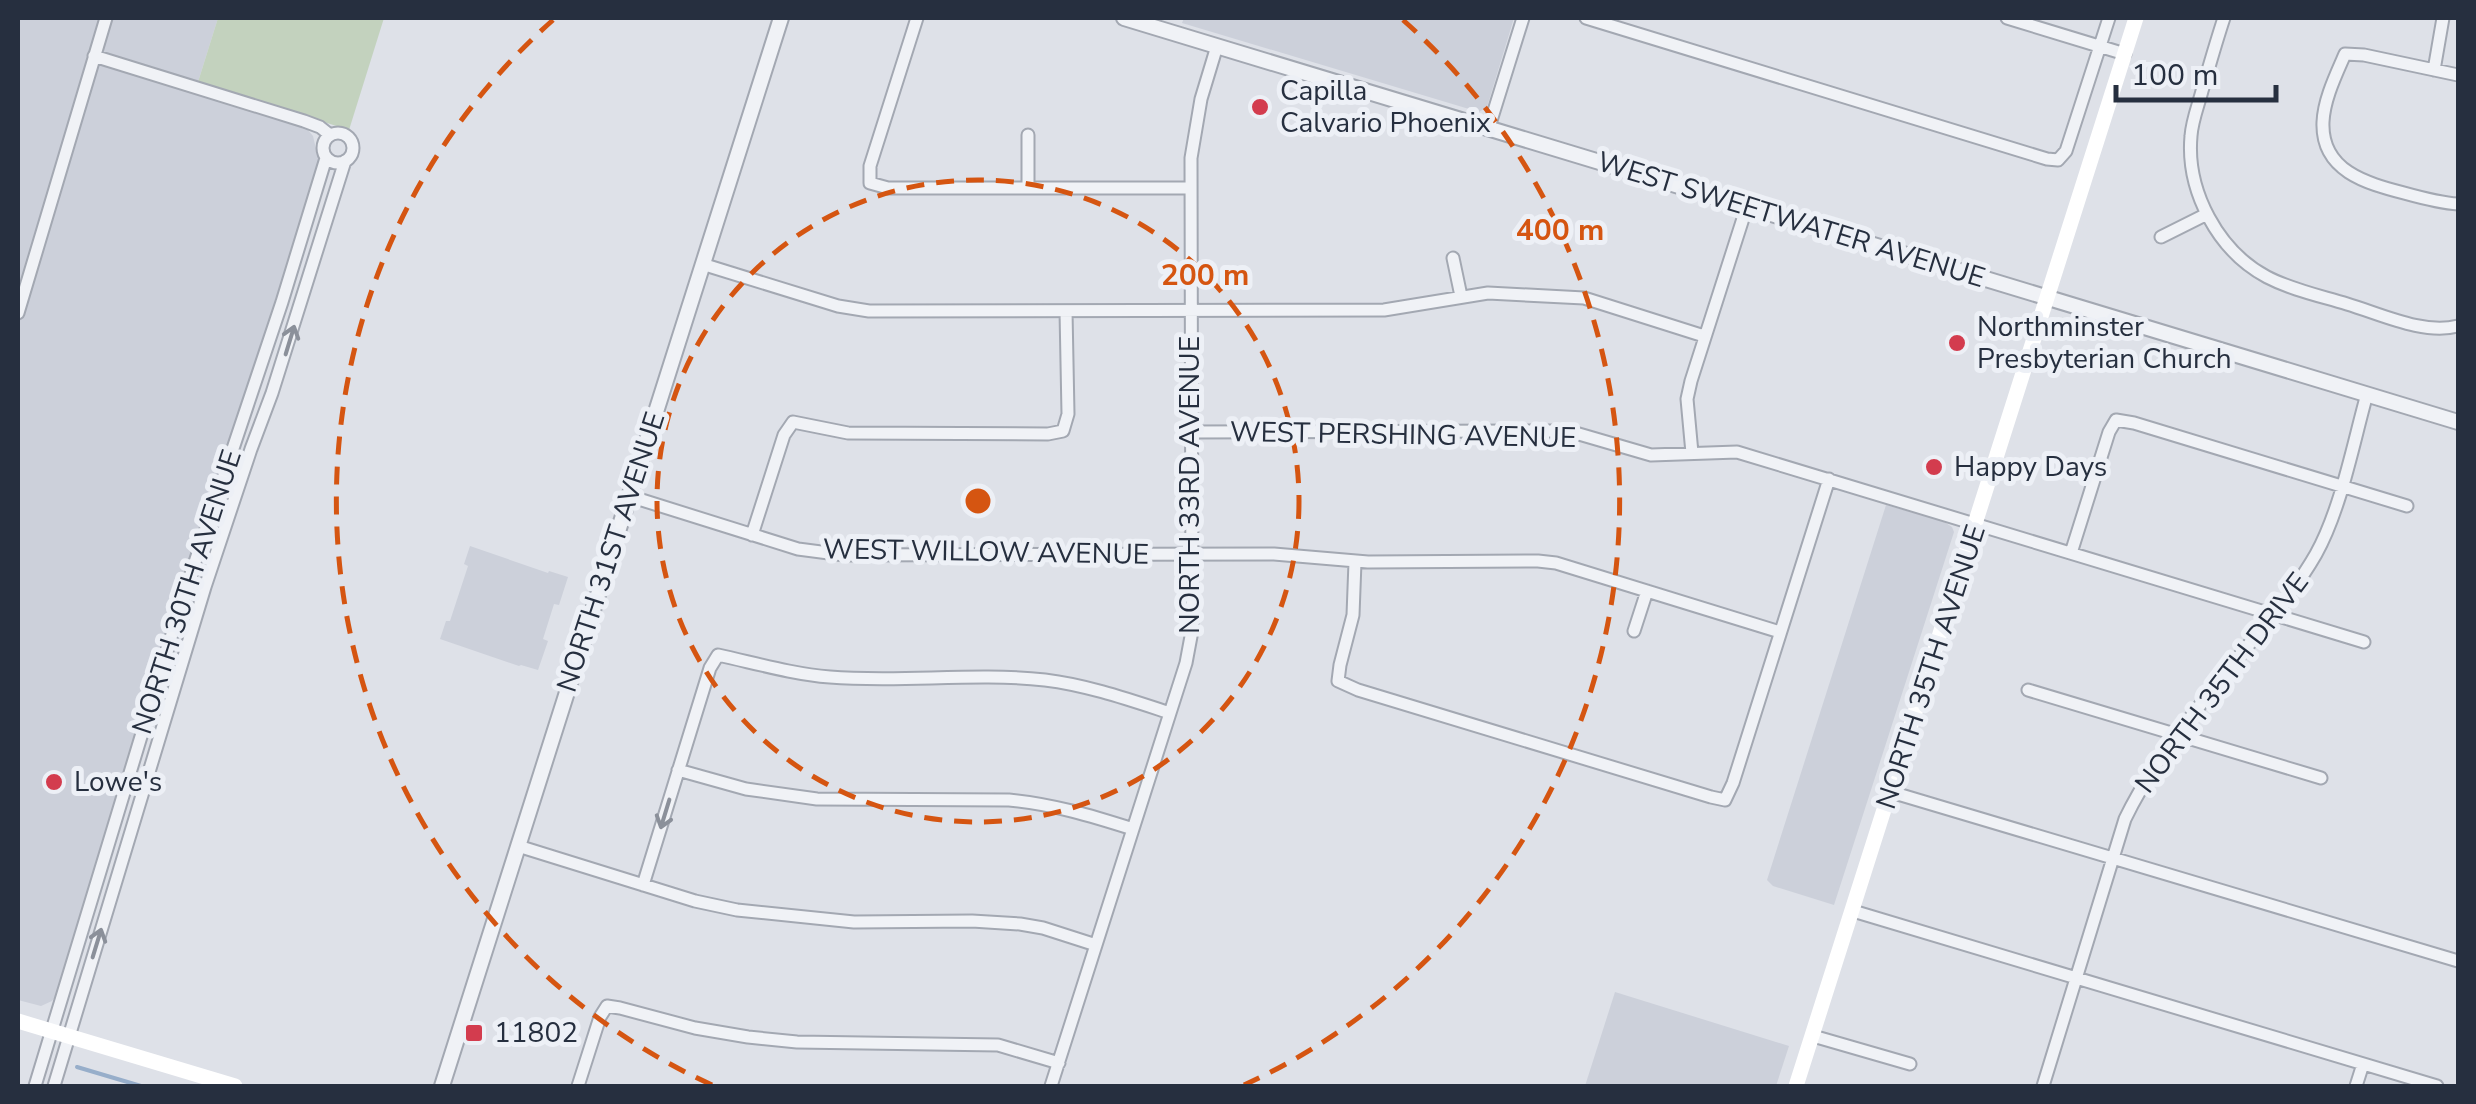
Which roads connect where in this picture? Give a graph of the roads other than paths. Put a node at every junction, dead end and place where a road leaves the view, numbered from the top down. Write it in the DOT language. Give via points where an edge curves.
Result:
graph roads {
  1 [pos="106,18"];
  2 [pos="781,18"];
  3 [pos="918,18"];
  4 [pos="1124,18"];
  5 [pos="1523,18"];
  6 [pos="1586,18"];
  7 [pos="2007,18"];
  8 [pos="2108,18"];
  9 [pos="2136,18"];
  10 [pos="2224,18"];
  11 [pos="2443,18"];
  12 [pos="1217,46"];
  13 [pos="2100,46"];
  14 [pos="2125,54"];
  15 [pos="94,56"];
  16 [pos="2434,70"];
  17 [pos="2458,75"];
  18 [pos="1489,128"];
  19 [pos="330,134"];
  20 [pos="1028,135"];
  21 [pos="326,158"];
  22 [pos="345,162"];
  23 [pos="1028,188"];
  24 [pos="1191,188"];
  25 [pos="2458,204"];
  26 [pos="1746,206"];
  27 [pos="2207,214"];
  28 [pos="2160,237"];
  29 [pos="1453,258"];
  30 [pos="702,264"];
  31 [pos="1461,296"];
  32 [pos="2048,298"];
  33 [pos="1192,310"];
  34 [pos="1066,311"];
  35 [pos="18,313"];
  36 [pos="2458,326"];
  37 [pos="1704,336"];
  38 [pos="2367,394"];
  39 [pos="2458,422"];
  40 [pos="1191,432"];
  41 [pos="1692,453"];
  42 [pos="1828,479"];
  43 [pos="2341,486"];
  44 [pos="628,496"];
  45 [pos="2407,506"];
  46 [pos="1976,524"];
  47 [pos="752,535"];
  48 [pos="2071,553"];
  49 [pos="1192,554"];
  50 [pos="1355,562"];
  51 [pos="1647,591"];
  52 [pos="2273,615"];
  53 [pos="1634,631"];
  54 [pos="1780,632"];
  55 [pos="2364,642"];
  56 [pos="2028,690"];
  57 [pos="1170,713"];
  58 [pos="2178,735"];
  59 [pos="678,770"];
  60 [pos="2321,778"];
  61 [pos="1891,792"];
  62 [pos="1133,829"];
  63 [pos="518,846"];
  64 [pos="2113,857"];
  65 [pos="642,885"];
  66 [pos="1853,911"];
  67 [pos="1096,945"];
  68 [pos="2458,961"];
  69 [pos="2078,978"];
  70 [pos="18,1020"];
  71 [pos="52,1031"];
  72 [pos="69,1036"];
  73 [pos="1813,1036"];
  74 [pos="1059,1063"];
  75 [pos="1910,1064"];
  76 [pos="2363,1064"];
  77 [pos="35,1086"];
  78 [pos="54,1086"];
  79 [pos="235,1086"];
  80 [pos="442,1086"];
  81 [pos="578,1086"];
  82 [pos="1051,1086"];
  83 [pos="1796,1086"];
  84 [pos="2043,1086"];
  85 [pos="2356,1086"];
  86 [pos="2437,1086"];
  1 -- 15 [label="street"];
  2 -- 30 [label="street, NORTH 31ST AVENUE"];
  3 -- 23 [label="street" via="870,182 888,188"];
  4 -- 12 [label="street, WEST SWEETWATER AVENUE"];
  5 -- 18 [label="street"];
  6 -- 13 [label="street" via="2058,160"];
  7 -- 13 [label="street"];
  8 -- 13 [label="street"];
  9 -- 14 [label="main road, NORTH 35TH AVENUE"];
  10 -- 27 [label="street" via="2191,132 2198,196"];
  11 -- 16 [label="street"];
  12 -- 18 [label="street, WEST SWEETWATER AVENUE"];
  12 -- 24 [label="street, NORTH 33RD AVENUE" via="1193,138"];
  13 -- 14 [label="street"];
  14 -- 32 [label="main road, NORTH 35TH AVENUE"];
  15 -- 19 [label="street"];
  15 -- 35 [label="street"];
  16 -- 17 [label="street"];
  16 -- 25 [label="street" via="2345,54 2323,126 2338,164 2358,180"];
  18 -- 26 [label="street, WEST SWEETWATER AVENUE"];
  19 -- 21 [label="street, NORTH 30TH AVENUE" via="323,142"];
  19 -- 22 [label="street" via="342,132 352,140"];
  20 -- 23 [label="street"];
  21 -- 22 [label="street"];
  21 -- 71 [label="street, NORTH 30TH AVENUE"];
  72 -- 22 [label="street, NORTH 30TH AVENUE, one-way" via="205,587"];
  23 -- 24 [label="street"];
  24 -- 33 [label="street, NORTH 33RD AVENUE"];
  26 -- 32 [label="street, WEST SWEETWATER AVENUE"];
  26 -- 37 [label="street"];
  27 -- 28 [label="street"];
  27 -- 36 [label="street" via="2228,246 2278,282 2418,326"];
  29 -- 31 [label="street"];
  30 -- 34 [label="street" via="853,310"];
  30 -- 44 [label="street, NORTH 31ST AVENUE"];
  31 -- 33 [label="street" via="1384,310"];
  31 -- 37 [label="street" via="1584,298"];
  32 -- 38 [label="street, WEST SWEETWATER AVENUE"];
  32 -- 46 [label="main road, NORTH 35TH AVENUE"];
  33 -- 34 [label="street"];
  33 -- 40 [label="street, NORTH 33RD AVENUE"];
  34 -- 47 [label="street" via="1063,431 848,434 793,422"];
  37 -- 41 [label="street" via="1687,399"];
  38 -- 39 [label="street, WEST SWEETWATER AVENUE"];
  38 -- 43 [label="street, NORTH 35TH DRIVE"];
  40 -- 41 [label="street, WEST PERSHING AVENUE" via="1554,431 1651,455"];
  40 -- 49 [label="street, NORTH 33RD AVENUE"];
  41 -- 42 [label="street, WEST PERSHING AVENUE" via="1737,452"];
  42 -- 46 [label="street, WEST PERSHING AVENUE"];
  42 -- 54 [label="street"];
  43 -- 45 [label="street"];
  43 -- 48 [label="street" via="2116,420"];
  43 -- 52 [label="street, NORTH 35TH DRIVE" via="2318,550"];
  44 -- 47 [label="street, WEST WILLOW AVENUE"];
  44 -- 63 [label="street, NORTH 31ST AVENUE"];
  46 -- 48 [label="street, WEST PERSHING AVENUE"];
  46 -- 61 [label="main road, NORTH 35TH AVENUE"];
  47 -- 49 [label="street, WEST WILLOW AVENUE" via="844,555"];
  48 -- 52 [label="street, WEST PERSHING AVENUE"];
  49 -- 50 [label="street, WEST WILLOW AVENUE"];
  49 -- 57 [label="street, NORTH 33RD AVENUE" via="1192,631"];
  50 -- 51 [label="street, WEST WILLOW AVENUE" via="1556,563"];
  50 -- 54 [label="street" via="1353,615 1338,682 1725,800"];
  51 -- 53 [label="street"];
  51 -- 54 [label="street, WEST WILLOW AVENUE"];
  52 -- 55 [label="street, WEST PERSHING AVENUE"];
  52 -- 58 [label="street, NORTH 35TH DRIVE"];
  56 -- 58 [label="street"];
  57 -- 59 [label="street" via="1046,680 828,677 718,655"];
  57 -- 62 [label="street, NORTH 33RD AVENUE"];
  58 -- 60 [label="street"];
  58 -- 64 [label="street, NORTH 35TH DRIVE" via="2137,795"];
  59 -- 62 [label="street" via="817,799 1040,803"];
  59 -- 65 [label="street, one-way"];
  61 -- 64 [label="street"];
  61 -- 66 [label="main road, NORTH 35TH AVENUE"];
  62 -- 67 [label="street, NORTH 33RD AVENUE"];
  63 -- 65 [label="street"];
  63 -- 80 [label="street, NORTH 31ST AVENUE"];
  64 -- 68 [label="street"];
  64 -- 69 [label="street, NORTH 35TH DRIVE"];
  65 -- 67 [label="street" via="737,910 854,922 1020,924"];
  66 -- 69 [label="street"];
  66 -- 73 [label="main road, NORTH 35TH AVENUE"];
  67 -- 74 [label="street, NORTH 33RD AVENUE"];
  69 -- 76 [label="street"];
  69 -- 84 [label="street, NORTH 35TH DRIVE"];
  70 -- 71 [label="main road"];
  71 -- 72 [label="main road"];
  71 -- 77 [label="street, NORTH 30TH AVENUE"];
  72 -- 78 [label="street, NORTH 30TH AVENUE"];
  72 -- 79 [label="main road"];
  73 -- 75 [label="street"];
  73 -- 83 [label="main road, NORTH 35TH AVENUE"];
  74 -- 81 [label="street" via="998,1045 748,1037 607,1006"];
  74 -- 82 [label="street, NORTH 33RD AVENUE"];
  76 -- 85 [label="street"];
  76 -- 86 [label="street"];
}
